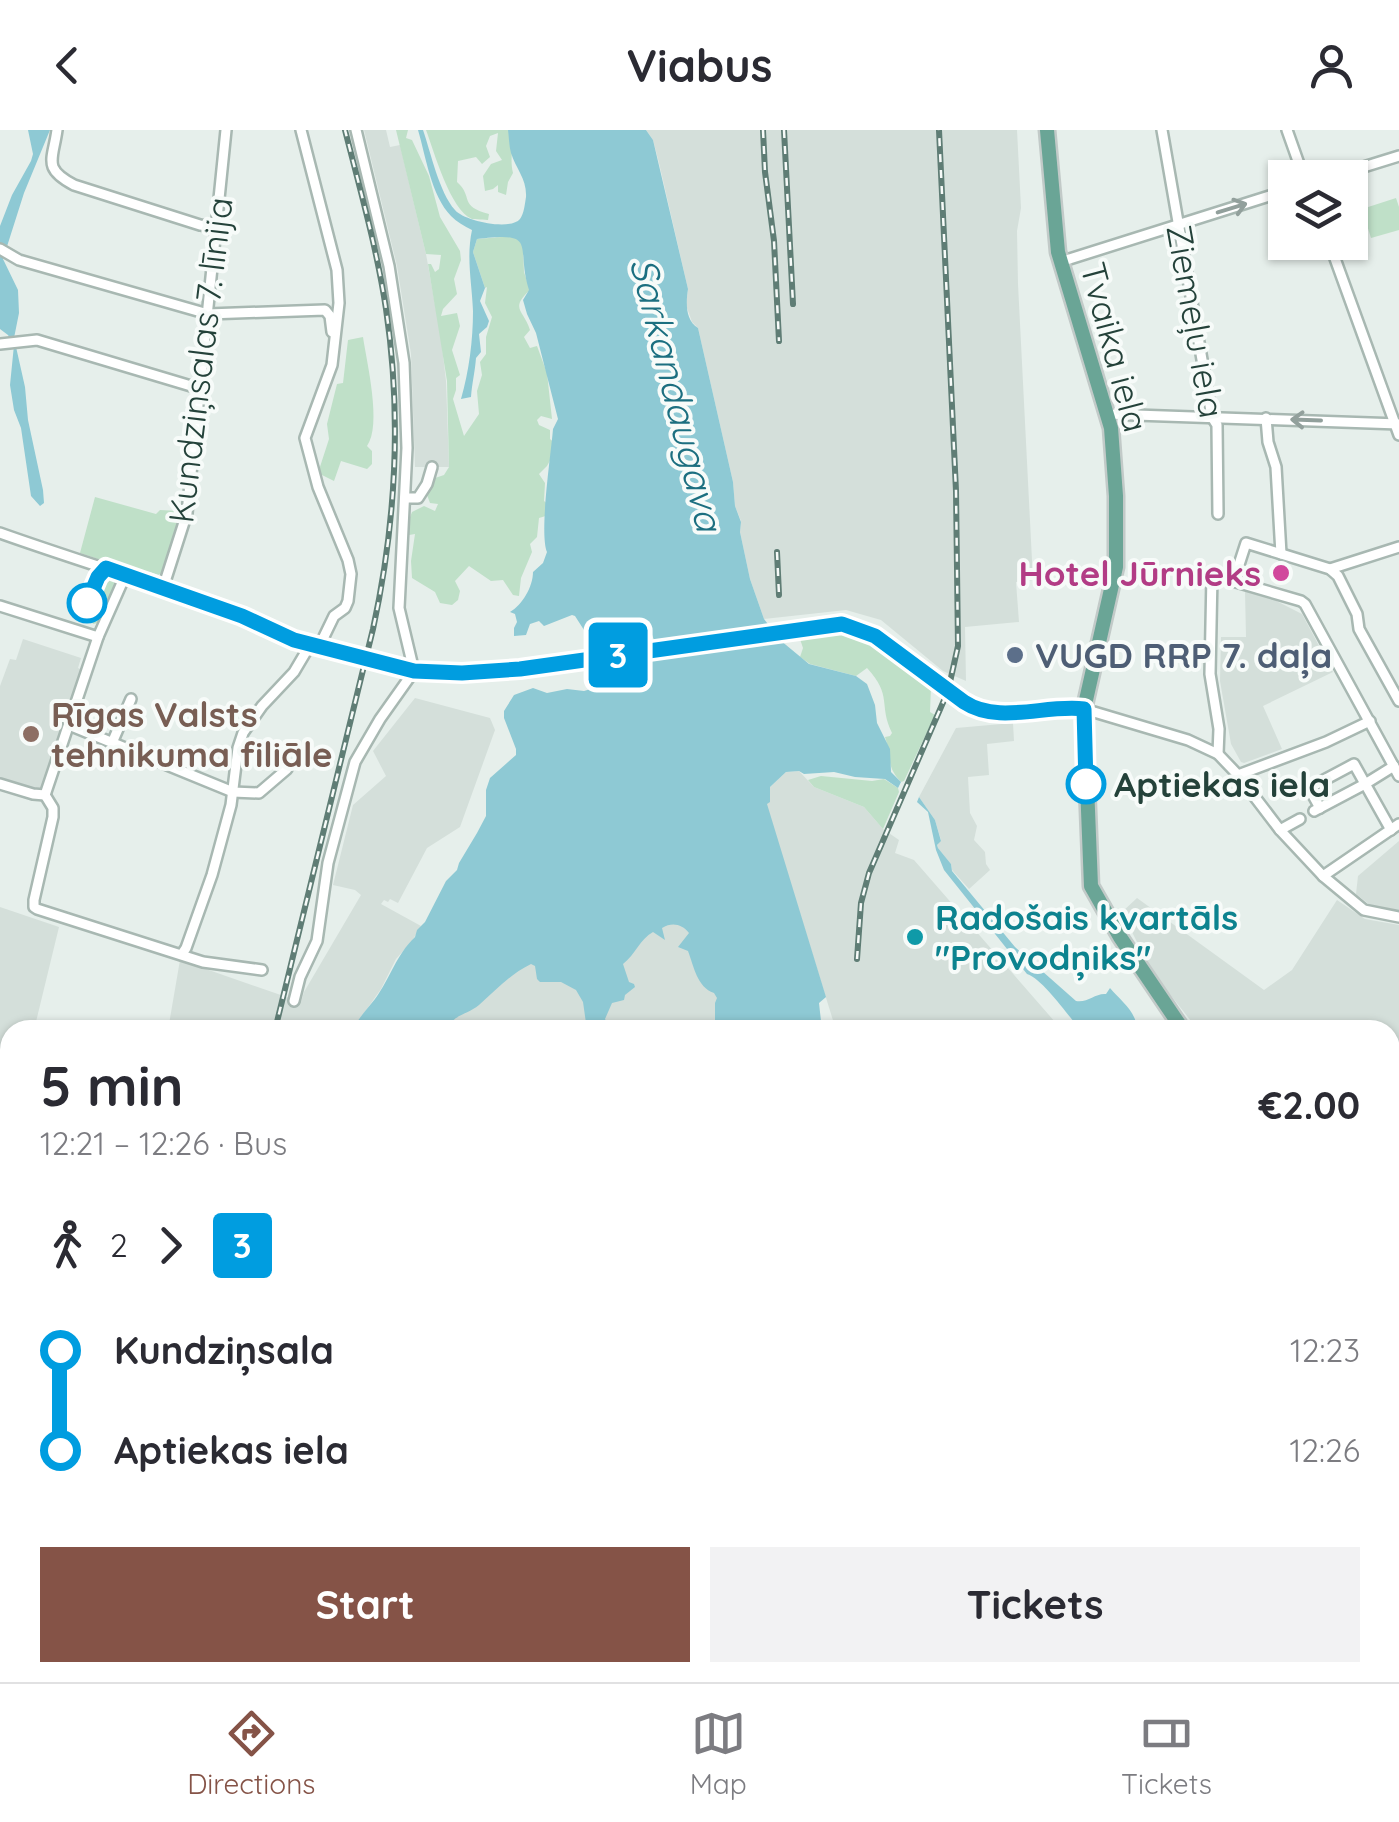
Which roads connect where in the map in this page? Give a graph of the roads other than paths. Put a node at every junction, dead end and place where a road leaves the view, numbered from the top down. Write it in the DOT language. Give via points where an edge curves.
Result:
graph roads {
  1 [pos="58,130"];
  2 [pos="226,130"];
  3 [pos="301,130"];
  4 [pos="356,130"];
  5 [pos="1046,130"];
  6 [pos="1162,130"];
  7 [pos="1288,130"];
  8 [pos="1399,156"];
  9 [pos="1298,160"];
  10 [pos="1368,166"];
  11 [pos="1268,196"];
  12 [pos="1179,224"];
  13 [pos="217,227"];
  14 [pos="4,252"];
  15 [pos="1336,260"];
  16 [pos="1060,262"];
  17 [pos="208,314"];
  18 [pos="4,344"];
  19 [pos="335,344"];
  20 [pos="200,389"];
  21 [pos="1107,414"];
  22 [pos="1212,417"];
  23 [pos="1266,418"];
  24 [pos="1397,424"];
  25 [pos="1399,435"];
  26 [pos="432,467"];
  27 [pos="405,498"];
  28 [pos="1218,514"];
  29 [pos="0,533"];
  30 [pos="1399,546"];
  31 [pos="1282,554"];
  32 [pos="1330,569"];
  33 [pos="125,576"];
  34 [pos="1234,580"];
  35 [pos="163,588"];
  36 [pos="0,606"];
  37 [pos="98,638"];
  38 [pos="315,646"];
  39 [pos="414,671"];
  40 [pos="132,699"];
  41 [pos="1399,700"];
  42 [pos="1084,709"];
  43 [pos="1370,721"];
  44 [pos="69,726"];
  45 [pos="112,743"];
  46 [pos="1218,754"];
  47 [pos="1395,763"];
  48 [pos="287,769"];
  49 [pos="1238,774"];
  50 [pos="0,784"];
  51 [pos="1365,784"];
  52 [pos="233,792"];
  53 [pos="44,795"];
  54 [pos="1300,818"];
  55 [pos="1395,827"];
  56 [pos="1280,830"];
  57 [pos="1323,876"];
  58 [pos="1399,916"];
  59 [pos="182,954"];
  60 [pos="262,970"];
  61 [pos="294,1000"];
  62 [pos="1176,1020"];
  1 -- 13 [label="street" via="52,165 58,176"];
  2 -- 13 [label="street, Kundziņsalas 7. līnija"];
  3 -- 19 [label="street" via="337,270"];
  4 -- 27 [label="street" via="401,334"];
  5 -- 16 [label="main road, Tvaika iela"];
  6 -- 12 [label="street, Ziemeļu iela"];
  7 -- 9 [label="street"];
  8 -- 10 [label="street"];
  12 -- 11 [label="street, one-way"];
  12 -- 16 [label="street"];
  12 -- 22 [label="street, Ziemeļu iela"];
  13 -- 17 [label="street, Kundziņsalas 7. līnija"];
  14 -- 17 [label="street"];
  15 -- 24 [label="street"];
  16 -- 21 [label="main road, Tvaika iela"];
  17 -- 19 [label="street" via="324,310"];
  17 -- 20 [label="street, Kundziņsalas 7. līnija"];
  18 -- 20 [label="street" via="38,340"];
  19 -- 38 [label="street" via="305,438 348,560 350,592"];
  20 -- 35 [label="street, Kundziņsalas 7. līnija" via="187,513"];
  21 -- 22 [label="street"];
  21 -- 42 [label="main road, Tvaika iela" via="1116,567"];
  22 -- 23 [label="street"];
  22 -- 28 [label="street, Ziemeļu iela"];
  24 -- 23 [label="street, one-way"];
  23 -- 31 [label="street"];
  24 -- 25 [label="street"];
  26 -- 27 [label="street" via="418,498"];
  27 -- 39 [label="street" via="400,608"];
  29 -- 33 [label="street"];
  30 -- 32 [label="street"];
  31 -- 32 [label="street"];
  31 -- 34 [label="street" via="1246,543"];
  32 -- 41 [label="street"];
  33 -- 35 [label="street"];
  33 -- 37 [label="street"];
  34 -- 43 [label="street" via="1306,604"];
  34 -- 46 [label="street" via="1212,575 1210,674"];
  35 -- 38 [label="street"];
  36 -- 37 [label="street"];
  37 -- 44 [label="street"];
  38 -- 39 [label="street"];
  38 -- 52 [label="street" via="243,733"];
  39 -- 42 [label="street" via="494,672 842,624 875,636 980,711"];
  39 -- 61 [label="street" via="356,762 328,863 317,940"];
  40 -- 45 [label="street"];
  42 -- 46 [label="street"];
  42 -- 62 [label="main road, Tvaika iela" via="1091,886"];
  43 -- 47 [label="street"];
  43 -- 49 [label="street"];
  44 -- 45 [label="street"];
  44 -- 53 [label="street"];
  45 -- 52 [label="street"];
  46 -- 49 [label="street"];
  47 -- 51 [label="street"];
  48 -- 52 [label="street" via="259,793"];
  49 -- 56 [label="street"];
  50 -- 53 [label="street"];
  51 -- 51 [label="street" via="1317,809 1309,788 1354,764"];
  51 -- 55 [label="street"];
  52 -- 59 [label="street"];
  53 -- 59 [label="street" via="53,818 34,907"];
  54 -- 56 [label="street"];
  55 -- 57 [label="street"];
  56 -- 57 [label="street"];
  57 -- 58 [label="street" via="1364,910"];
  59 -- 60 [label="street"];
}
